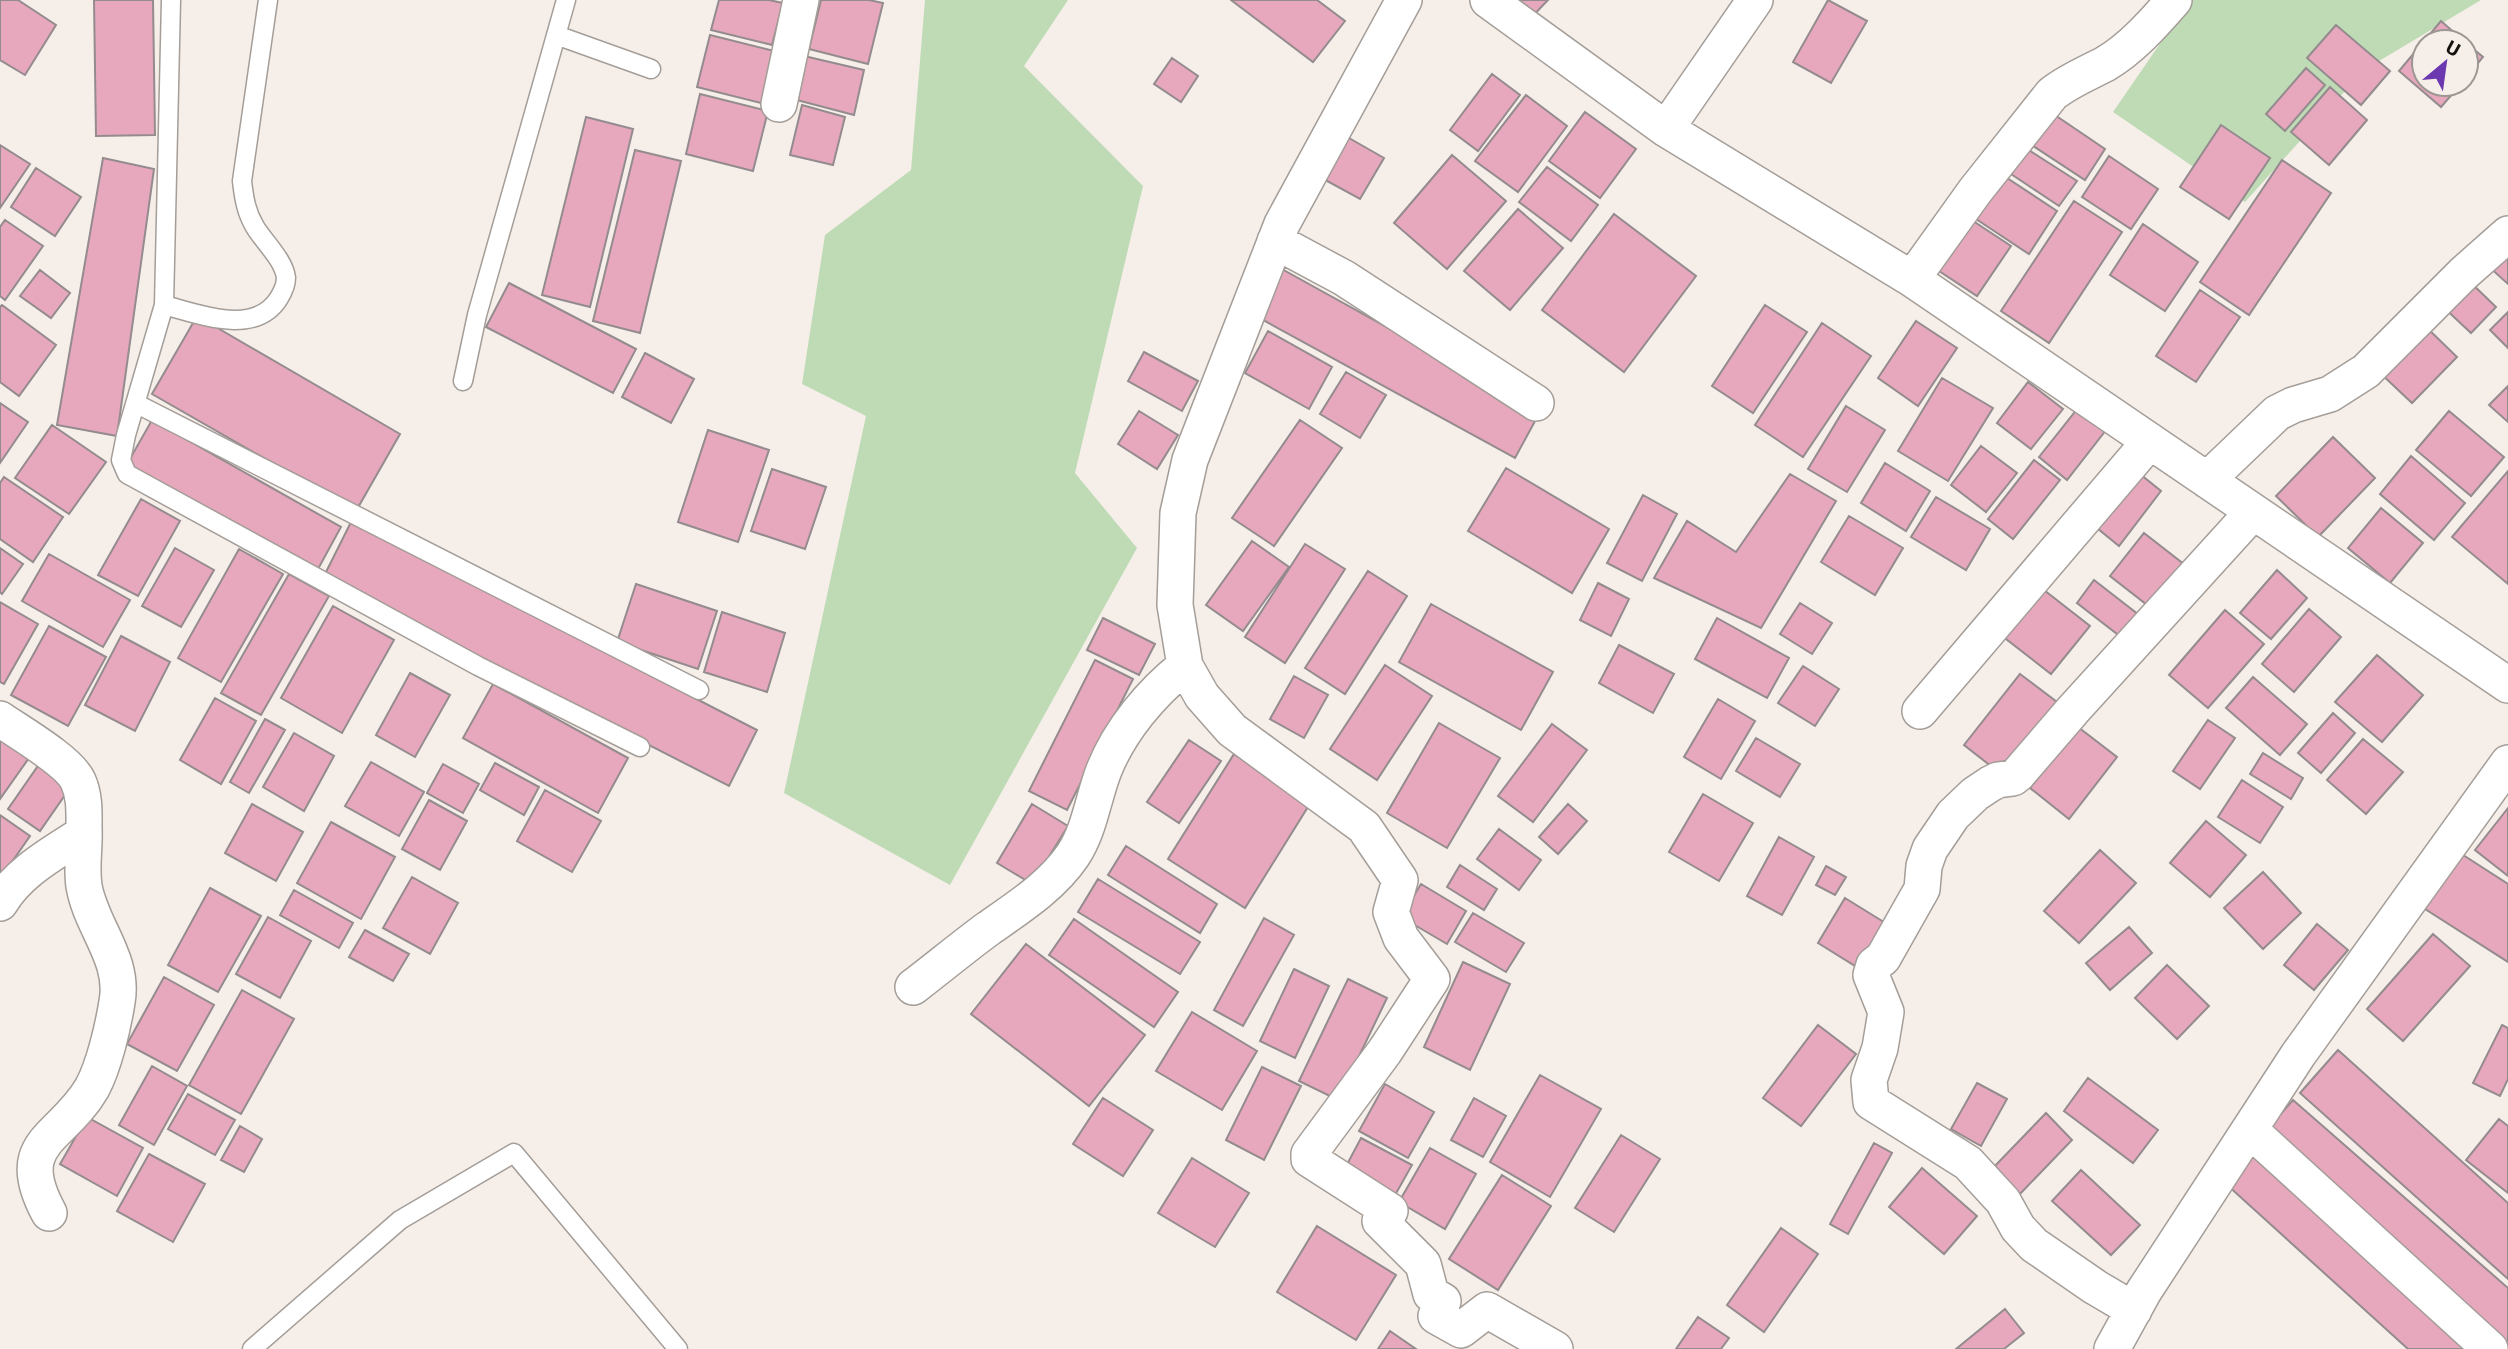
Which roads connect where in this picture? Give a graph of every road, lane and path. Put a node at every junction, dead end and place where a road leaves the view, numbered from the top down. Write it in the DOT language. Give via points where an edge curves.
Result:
graph roads {
  1 [pos="171,0"];
  2 [pos="268,0"];
  3 [pos="566,0"];
  4 [pos="801,0"];
  5 [pos="1404,0"];
  6 [pos="1488,0"];
  7 [pos="1755,0"];
  8 [pos="2174,0"];
  9 [pos="556,35"];
  10 [pos="651,69"];
  11 [pos="779,104"];
  12 [pos="1666,129"];
  13 [pos="2508,234"];
  14 [pos="1275,241"];
  15 [pos="1912,279"];
  16 [pos="164,305"];
  17 [pos="463,381"];
  18 [pos="1536,403"];
  19 [pos="137,404"];
  20 [pos="2150,441"];
  21 [pos="2207,481"];
  22 [pos="2253,512"];
  23 [pos="1185,666"];
  24 [pos="2508,685"];
  25 [pos="699,690"];
  26 [pos="1920,711"];
  27 [pos="0,719"];
  28 [pos="640,747"];
  29 [pos="2508,763"];
  30 [pos="84,833"];
  31 [pos="0,904"];
  32 [pos="913,988"];
  33 [pos="2250,1130"];
  34 [pos="49,1213"];
  35 [pos="2134,1310"];
  36 [pos="252,1349"];
  37 [pos="678,1349"];
  38 [pos="1555,1349"];
  39 [pos="2112,1349"];
  40 [pos="2490,1349"];
  1 -- 16 [label="lane"];
  2 -- 16 [label="lane" via="242,181 246,210 286,278 282,294 260,316 240,320"];
  3 -- 9 [label="lane"];
  4 -- 11 [label="street"];
  5 -- 14 [label="street"];
  6 -- 12 [label="street"];
  7 -- 12 [label="street"];
  8 -- 15 [label="street" via="2129,46 2052,94"];
  9 -- 10 [label="lane"];
  9 -- 17 [label="lane" via="477,315"];
  12 -- 15 [label="street"];
  13 -- 21 [label="street" via="2366,372 2330,394 2277,413"];
  14 -- 18 [label="street" via="1344,278"];
  14 -- 23 [label="street" via="1191,460 1178,513 1175,605"];
  15 -- 20 [label="street"];
  16 -- 19 [label="lane"];
  19 -- 25 [label="lane"];
  19 -- 28 [label="lane" via="121,460 127,474 478,666"];
  20 -- 21 [label="street"];
  20 -- 26 [label="street"];
  21 -- 22 [label="street"];
  22 -- 24 [label="street"];
  22 -- 35 [label="street" via="2018,774 1990,784 1954,815 1930,849 1922,889 1871,975 1886,1012 1869,1080 1871,1101 1968,1163 2003,1200 2018,1228 2034,1245"];
  23 -- 32 [label="street" via="1162,684 1114,749 1083,836 1065,865 1021,907"];
  23 -- 38 [label="street" via="1202,696 1232,730 1364,827 1400,880 1391,912 1401,937 1432,979 1309,1158 1390,1211 1380,1222 1423,1264 1431,1294 1443,1301 1436,1316 1461,1330 1487,1310"];
  27 -- 30 [label="street" via="68,767 78,780"];
  29 -- 33 [label="street" via="2298,1055"];
  30 -- 31 [label="street" via="32,867"];
  30 -- 34 [label="street" via="84,888 117,968 118,1000 93,1085 37,1155 37,1191"];
  33 -- 35 [label="street"];
  33 -- 40 [label="street"];
  35 -- 39 [label="street"];
  36 -- 37 [label="lane" via="400,1220 514,1153"];
}
